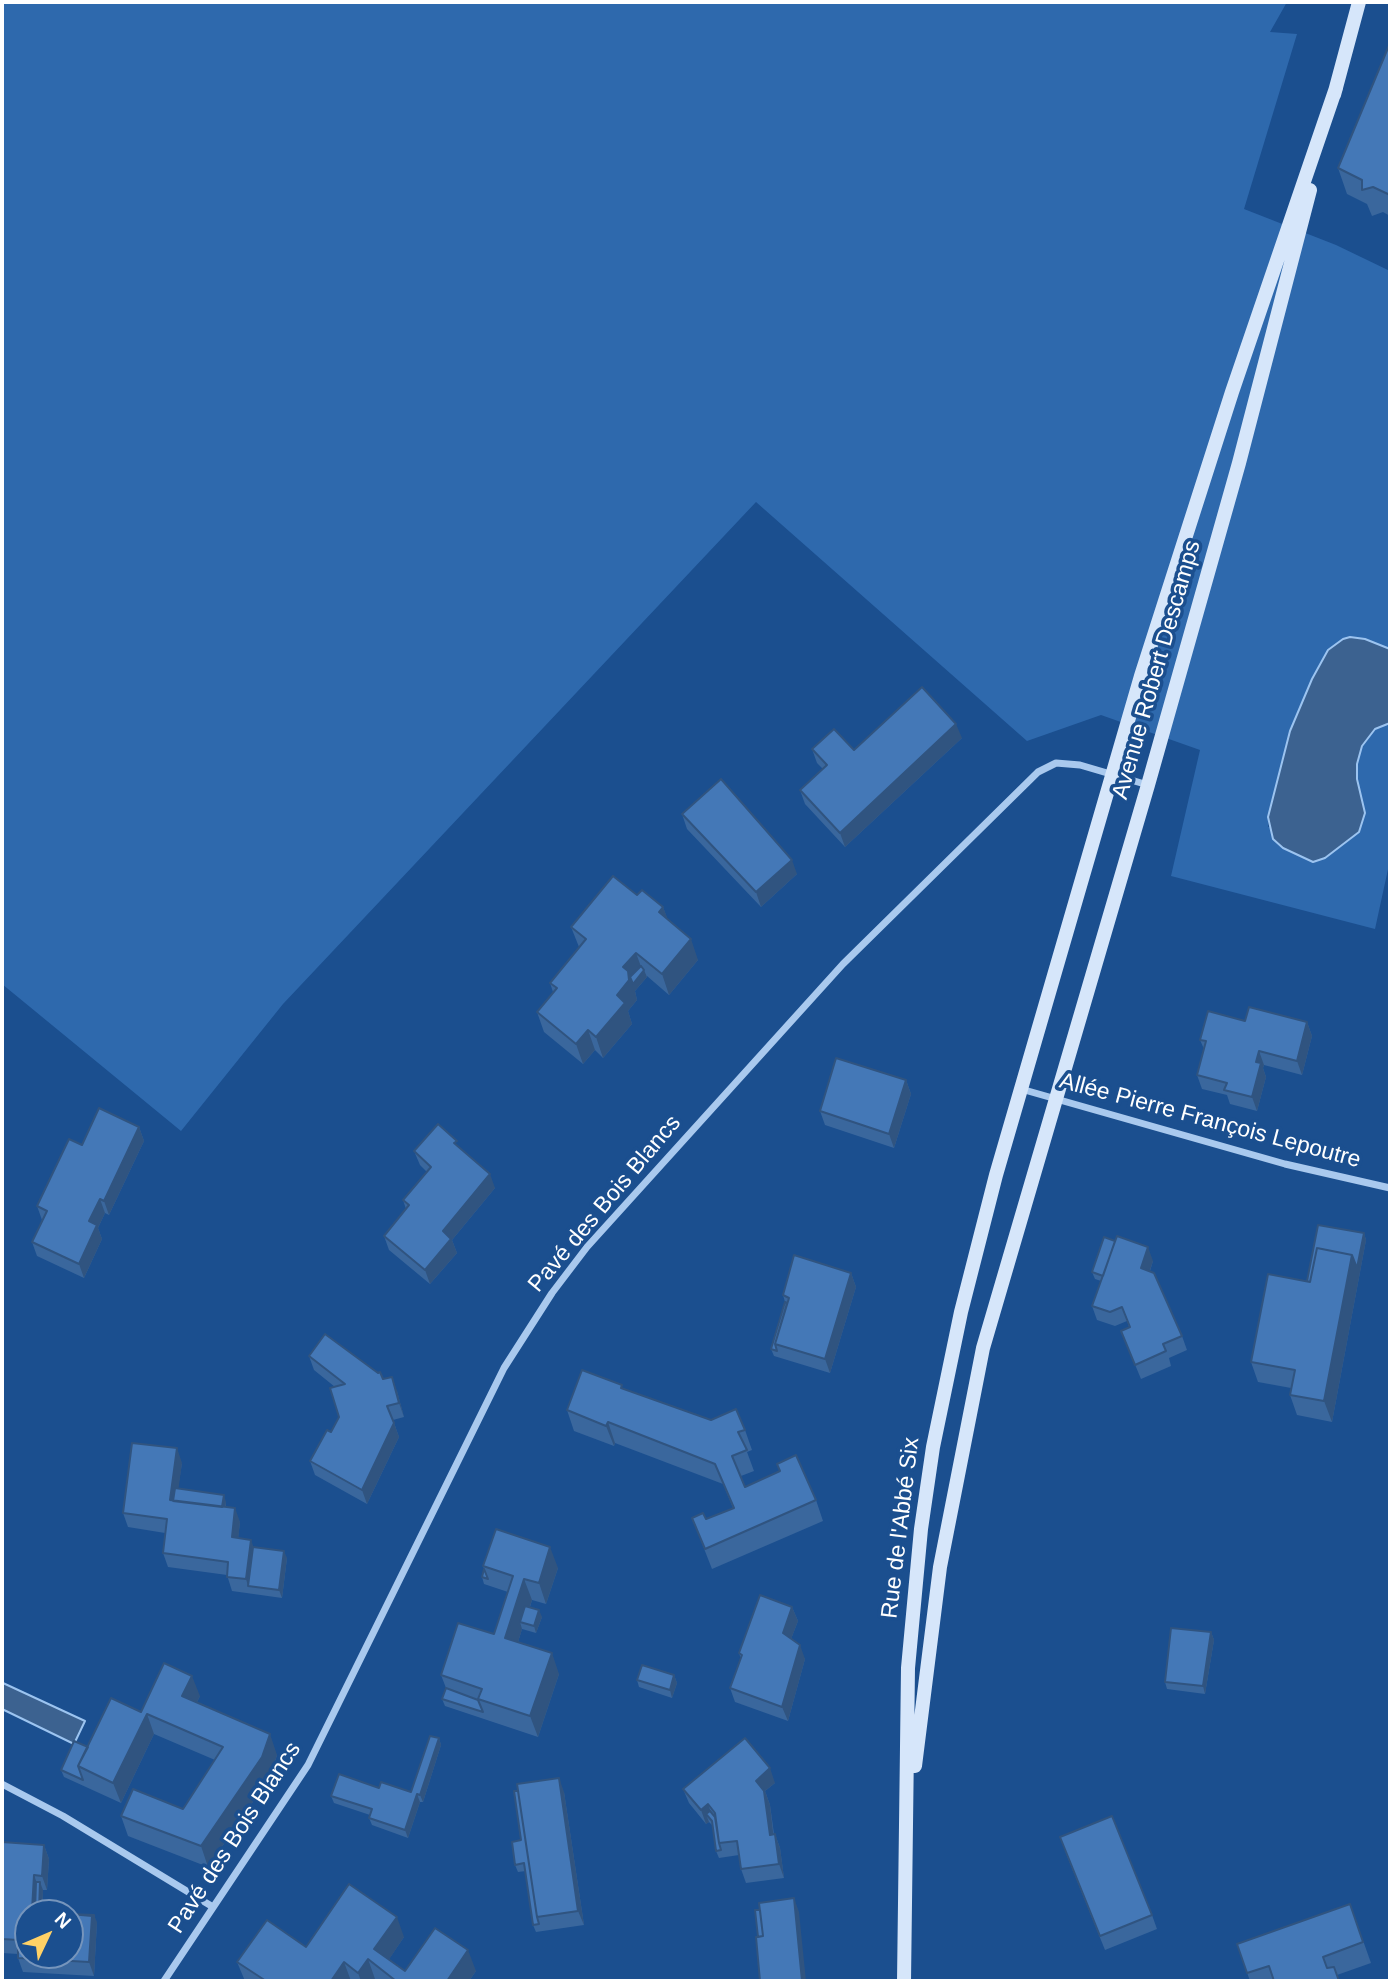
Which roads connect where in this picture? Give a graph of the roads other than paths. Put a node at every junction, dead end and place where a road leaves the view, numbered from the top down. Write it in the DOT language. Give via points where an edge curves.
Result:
graph roads {
  1 [pos="1359,2"];
  2 [pos="1336,89"];
  3 [pos="1113,774"];
  4 [pos="1149,785"];
  5 [pos="1021,1089"];
  6 [pos="1058,1100"];
  7 [pos="1390,1188"];
  8 [pos="983,1223"];
  9 [pos="1008,1259"];
  10 [pos="2,1784"];
  11 [pos="905,1843"];
  12 [pos="213,1907"];
  13 [pos="164,1981"];
  14 [pos="904,1981"];
  1 -- 2 [label="main road, Avenue Robert Descamps"];
  2 -- 3 [label="main road, Avenue Robert Descamps" via="1232,392"];
  2 -- 4 [label="main road, Avenue Robert Descamps"];
  3 -- 4 [label="street, Pavé des Bois Blancs"];
  3 -- 5 [label="main road, Avenue Robert Descamps"];
  3 -- 12 [label="street, Pavé des Bois Blancs" via="1056,763 1038,772 844,964 587,1247 504,1368 324,1735 290,1796"];
  4 -- 6 [label="main road, Avenue Robert Descamps"];
  5 -- 6 [label="street, Allée Pierre François Lepoutre"];
  5 -- 8 [label="main road, Avenue Robert Descamps"];
  6 -- 7 [label="street, Allée Pierre François Lepoutre" via="1285,1164"];
  6 -- 9 [label="main road, Avenue Robert Descamps"];
  8 -- 11 [label="main road, Rue de l'Abbé Six" via="935,1436 921,1529 908,1668"];
  9 -- 11 [label="main road, Rue de l'Abbé Six" via="972,1395 940,1567"];
  10 -- 12 [label="street"];
  11 -- 14 [label="main road, Rue de l'Abbé Six"];
  12 -- 13 [label="street, Pavé des Bois Blancs"];
}
